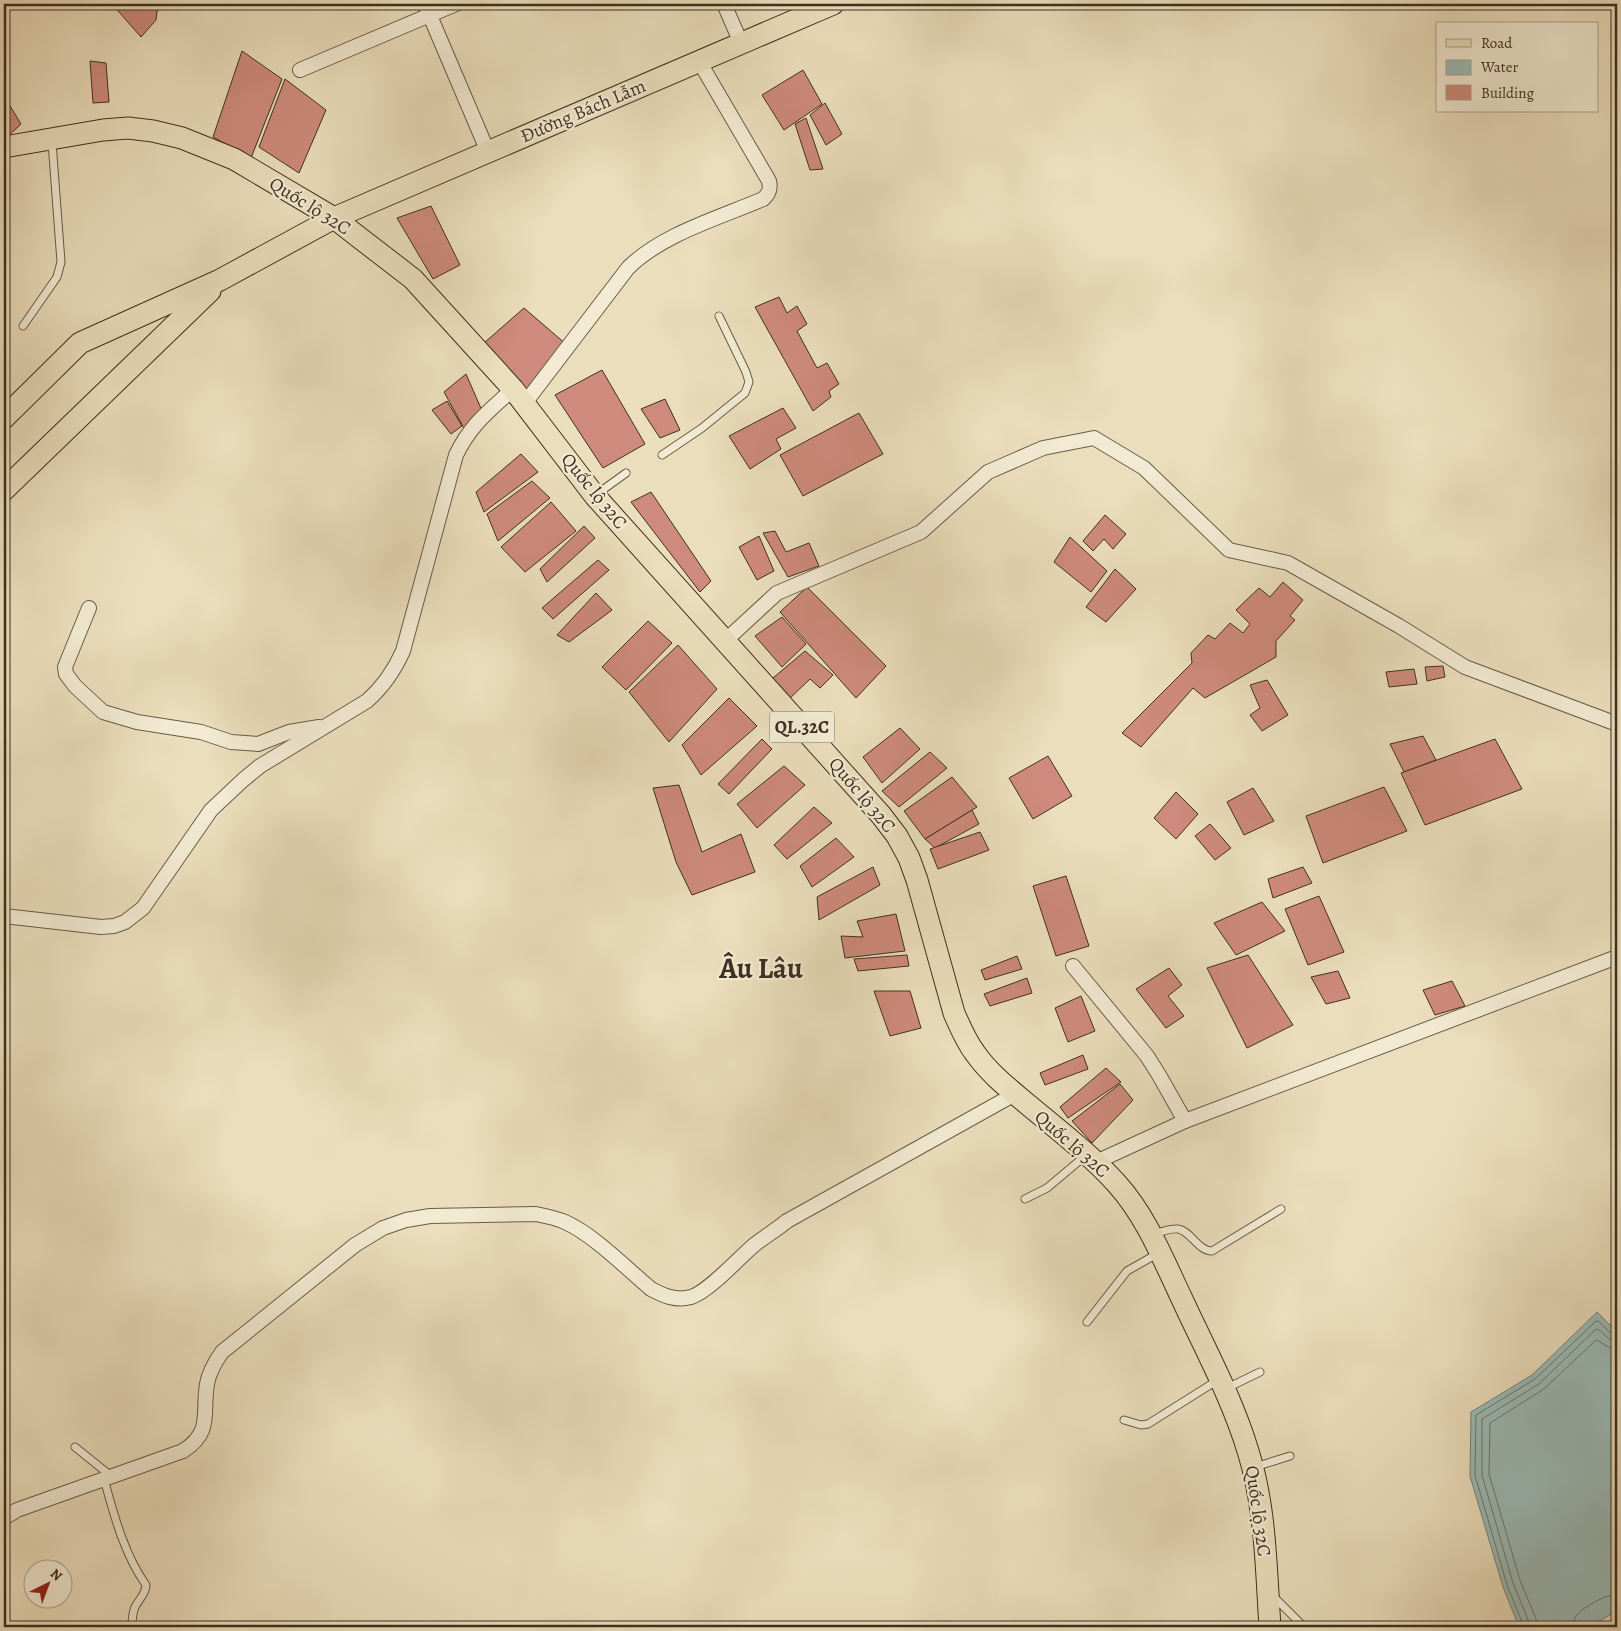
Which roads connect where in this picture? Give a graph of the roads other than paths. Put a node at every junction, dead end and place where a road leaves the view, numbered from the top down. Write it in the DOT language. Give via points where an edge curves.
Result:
graph roads {
  1 [pos="456,4"];
  2 [pos="724,4"];
  3 [pos="833,4"];
  4 [pos="428,9"];
  5 [pos="741,43"];
  6 [pos="699,61"];
  7 [pos="300,70"];
  8 [pos="52,139"];
  9 [pos="4,147"];
  10 [pos="488,152"];
  11 [pos="334,218"];
  12 [pos="220,280"];
  13 [pos="719,316"];
  14 [pos="23,326"];
  15 [pos="519,396"];
  16 [pos="4,418"];
  17 [pos="662,455"];
  18 [pos="626,473"];
  19 [pos="4,490"];
  20 [pos="595,496"];
  21 [pos="89,608"];
  22 [pos="725,641"];
  23 [pos="1617,724"];
  24 [pos="326,726"];
  25 [pos="4,916"];
  26 [pos="1617,957"];
  27 [pos="1073,966"];
  28 [pos="1015,1094"];
  29 [pos="1185,1121"];
  30 [pos="1092,1158"];
  31 [pos="1025,1199"];
  32 [pos="1281,1209"];
  33 [pos="1155,1244"];
  34 [pos="1087,1322"];
  35 [pos="1260,1372"];
  36 [pos="1222,1384"];
  37 [pos="1124,1420"];
  38 [pos="75,1447"];
  39 [pos="1290,1456"];
  40 [pos="1253,1468"];
  41 [pos="108,1478"];
  42 [pos="4,1518"];
  43 [pos="1268,1591"];
  44 [pos="132,1627"];
  45 [pos="1270,1627"];
  46 [pos="1304,1627"];
  1 -- 4 [label="street"];
  2 -- 5 [label="street"];
  3 -- 5 [label="main road, Đường Bách Lẫm"];
  4 -- 7 [label="street"];
  4 -- 10 [label="street"];
  5 -- 6 [label="main road, Đường Bách Lẫm"];
  6 -- 10 [label="main road, Đường Bách Lẫm"];
  6 -- 15 [label="street" via="769,181 769,193 763,199 659,243 639,257"];
  8 -- 9 [label="main road, Quốc lộ 32C / QL.32C"];
  8 -- 11 [label="main road, Quốc lộ 32C / QL.32C" via="128,128 182,138 234,159"];
  8 -- 14 [label="lane" via="61,262 57,277"];
  10 -- 11 [label="main road, Đường Bách Lẫm"];
  11 -- 12 [label="main road, Đường Bách Lẫm"];
  11 -- 15 [label="main road, Quốc lộ 32C / QL.32C" via="412,279"];
  12 -- 16 [label="main road" via="80,344"];
  12 -- 19 [label="main road"];
  13 -- 17 [label="lane" via="749,382 745,393"];
  15 -- 20 [label="main road, Quốc lộ 32C / QL.32C"];
  15 -- 24 [label="street" via="478,420 456,454 403,651 396,666 371,697"];
  18 -- 20 [label="lane"];
  20 -- 22 [label="main road, Quốc lộ 32C / QL.32C"];
  21 -- 24 [label="street" via="65,667 75,686 103,712 137,722 201,732 231,742 258,744 289,732"];
  22 -- 23 [label="street" via="777,593 921,532 988,472 1042,448 1094,438 1144,468 1228,550 1288,563 1465,668"];
  22 -- 28 [label="main road, Quốc lộ 32C / QL.32C" via="881,814 897,836 917,880 962,1032 990,1072"];
  24 -- 25 [label="street" via="260,766 227,794 211,810 143,908 125,922 101,927"];
  26 -- 29 [label="street"];
  27 -- 29 [label="street" via="1147,1056"];
  28 -- 30 [label="main road, Quốc lộ 32C / QL.32C"];
  28 -- 41 [label="street" via="787,1221 702,1292 683,1298 661,1295 651,1289 581,1231 550,1217 536,1214 430,1216 383,1228 354,1245 222,1352 210,1373 205,1420 195,1442 182,1451"];
  29 -- 30 [label="street"];
  30 -- 31 [label="lane"];
  30 -- 33 [label="main road, Quốc lộ 32C / QL.32C" via="1140,1215"];
  32 -- 33 [label="lane" via="1212,1251 1203,1249 1180,1229 1172,1229"];
  33 -- 34 [label="lane" via="1127,1271"];
  33 -- 36 [label="main road, Quốc lộ 32C / QL.32C"];
  35 -- 36 [label="lane"];
  36 -- 37 [label="lane" via="1148,1424"];
  36 -- 40 [label="main road, Quốc lộ 32C / QL.32C"];
  38 -- 41 [label="lane"];
  39 -- 40 [label="lane"];
  40 -- 43 [label="main road, Quốc lộ 32C / QL.32C"];
  41 -- 42 [label="street" via="17,1510"];
  41 -- 44 [label="lane" via="117,1527 146,1585 132,1617"];
  43 -- 45 [label="main road, Quốc lộ 32C / QL.32C"];
  43 -- 46 [label="lane"];
}
